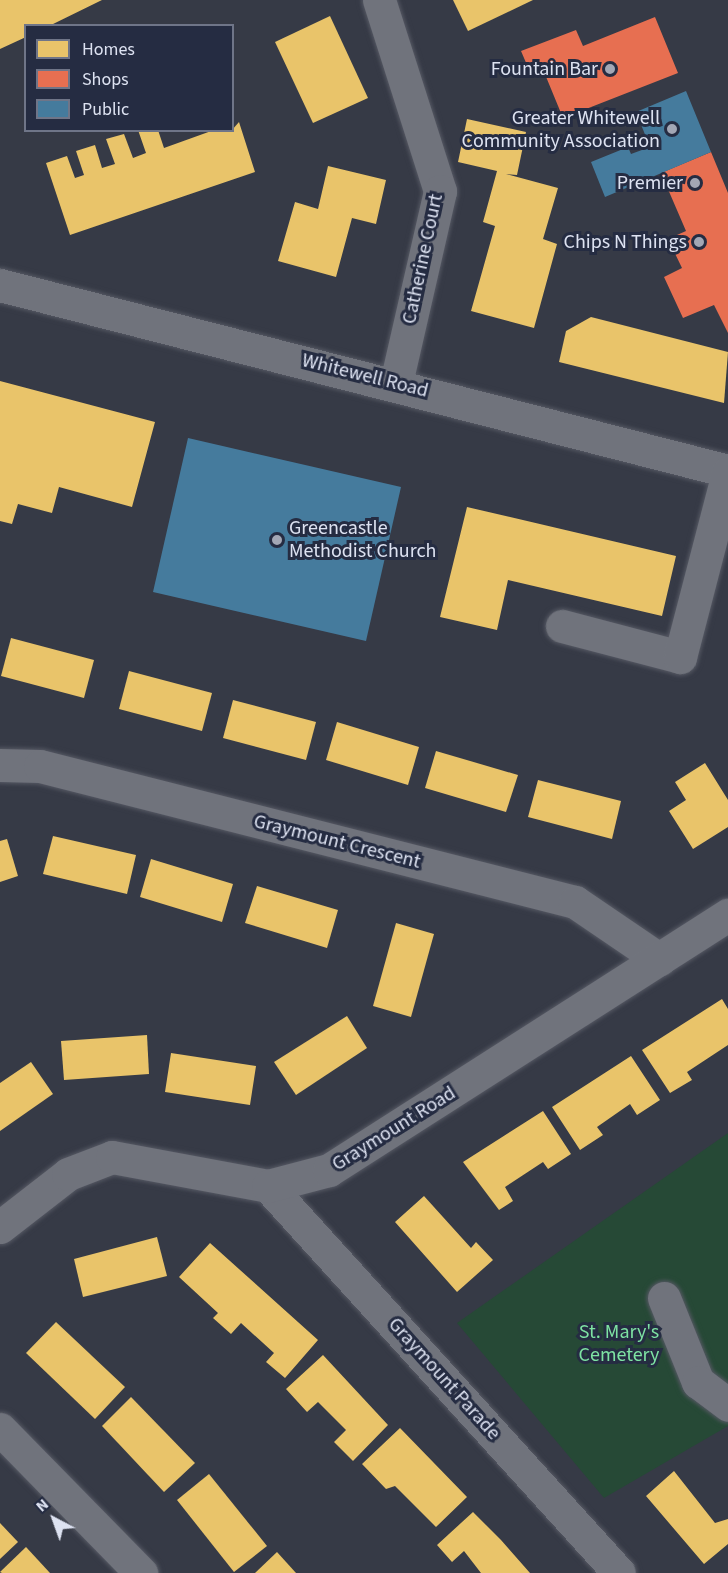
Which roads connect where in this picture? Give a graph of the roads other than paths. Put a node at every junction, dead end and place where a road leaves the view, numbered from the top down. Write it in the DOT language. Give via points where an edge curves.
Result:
graph roads {
  1 [pos="379,0"];
  2 [pos="0,285"];
  3 [pos="396,383"];
  4 [pos="728,472"];
  5 [pos="562,626"];
  6 [pos="0,765"];
  7 [pos="728,915"];
  8 [pos="659,958"];
  9 [pos="268,1186"];
  10 [pos="0,1227"];
  11 [pos="664,1298"];
  12 [pos="728,1406"];
  13 [pos="0,1429"];
  14 [pos="141,1573"];
  15 [pos="619,1573"];
  1 -- 3 [label="street, Catherine Court" via="440,191"];
  2 -- 3 [label="street, Whitewell Road"];
  3 -- 4 [label="street, Whitewell Road"];
  4 -- 5 [label="street" via="680,657"];
  6 -- 8 [label="street, Graymount Crescent" via="40,766 575,902"];
  7 -- 8 [label="street, Graymount Road"];
  8 -- 9 [label="street, Graymount Road" via="329,1170"];
  9 -- 10 [label="street, Graymount Road" via="112,1157 68,1174"];
  9 -- 15 [label="street, Graymount Parade"];
  11 -- 12 [label="street" via="698,1382"];
  13 -- 14 [label="street"];
}
